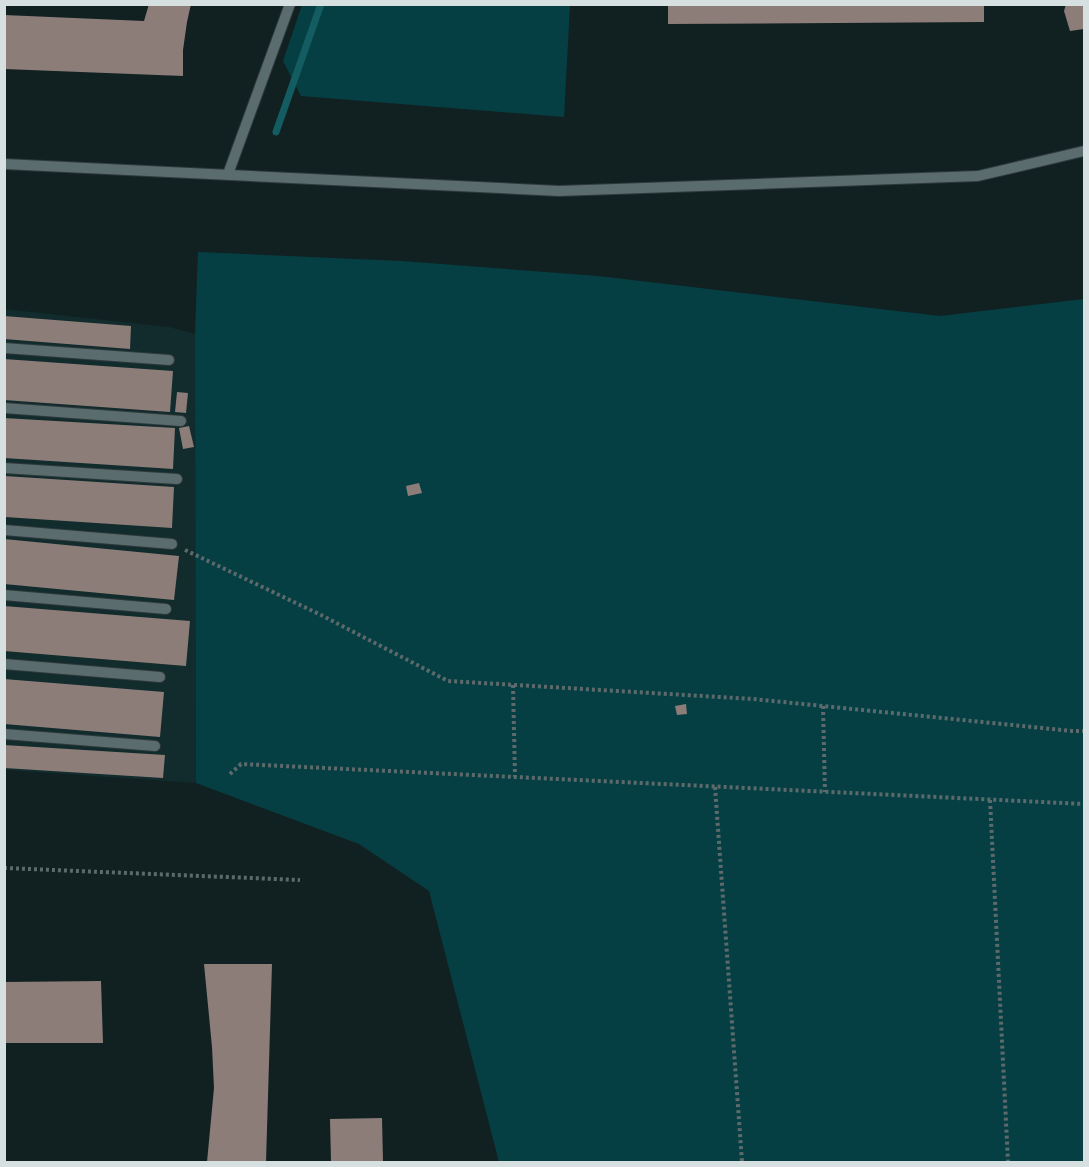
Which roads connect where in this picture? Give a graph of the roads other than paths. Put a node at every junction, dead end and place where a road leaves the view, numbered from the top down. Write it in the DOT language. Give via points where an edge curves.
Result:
graph roads {
  1 [pos="290,4"];
  2 [pos="1084,151"];
  3 [pos="4,164"];
  4 [pos="228,174"];
  5 [pos="4,348"];
  6 [pos="169,360"];
  7 [pos="4,408"];
  8 [pos="182,420"];
  9 [pos="4,468"];
  10 [pos="177,479"];
  11 [pos="4,530"];
  12 [pos="172,544"];
  13 [pos="4,595"];
  14 [pos="166,609"];
  15 [pos="4,664"];
  16 [pos="160,677"];
  17 [pos="4,734"];
  18 [pos="154,746"];
  1 -- 4 [label="lane"];
  2 -- 4 [label="lane" via="978,176 571,190"];
  3 -- 4 [label="lane"];
  5 -- 6 [label="lane"];
  7 -- 8 [label="lane"];
  9 -- 10 [label="lane"];
  11 -- 12 [label="lane"];
  13 -- 14 [label="lane"];
  15 -- 16 [label="lane"];
  17 -- 18 [label="lane"];
}
